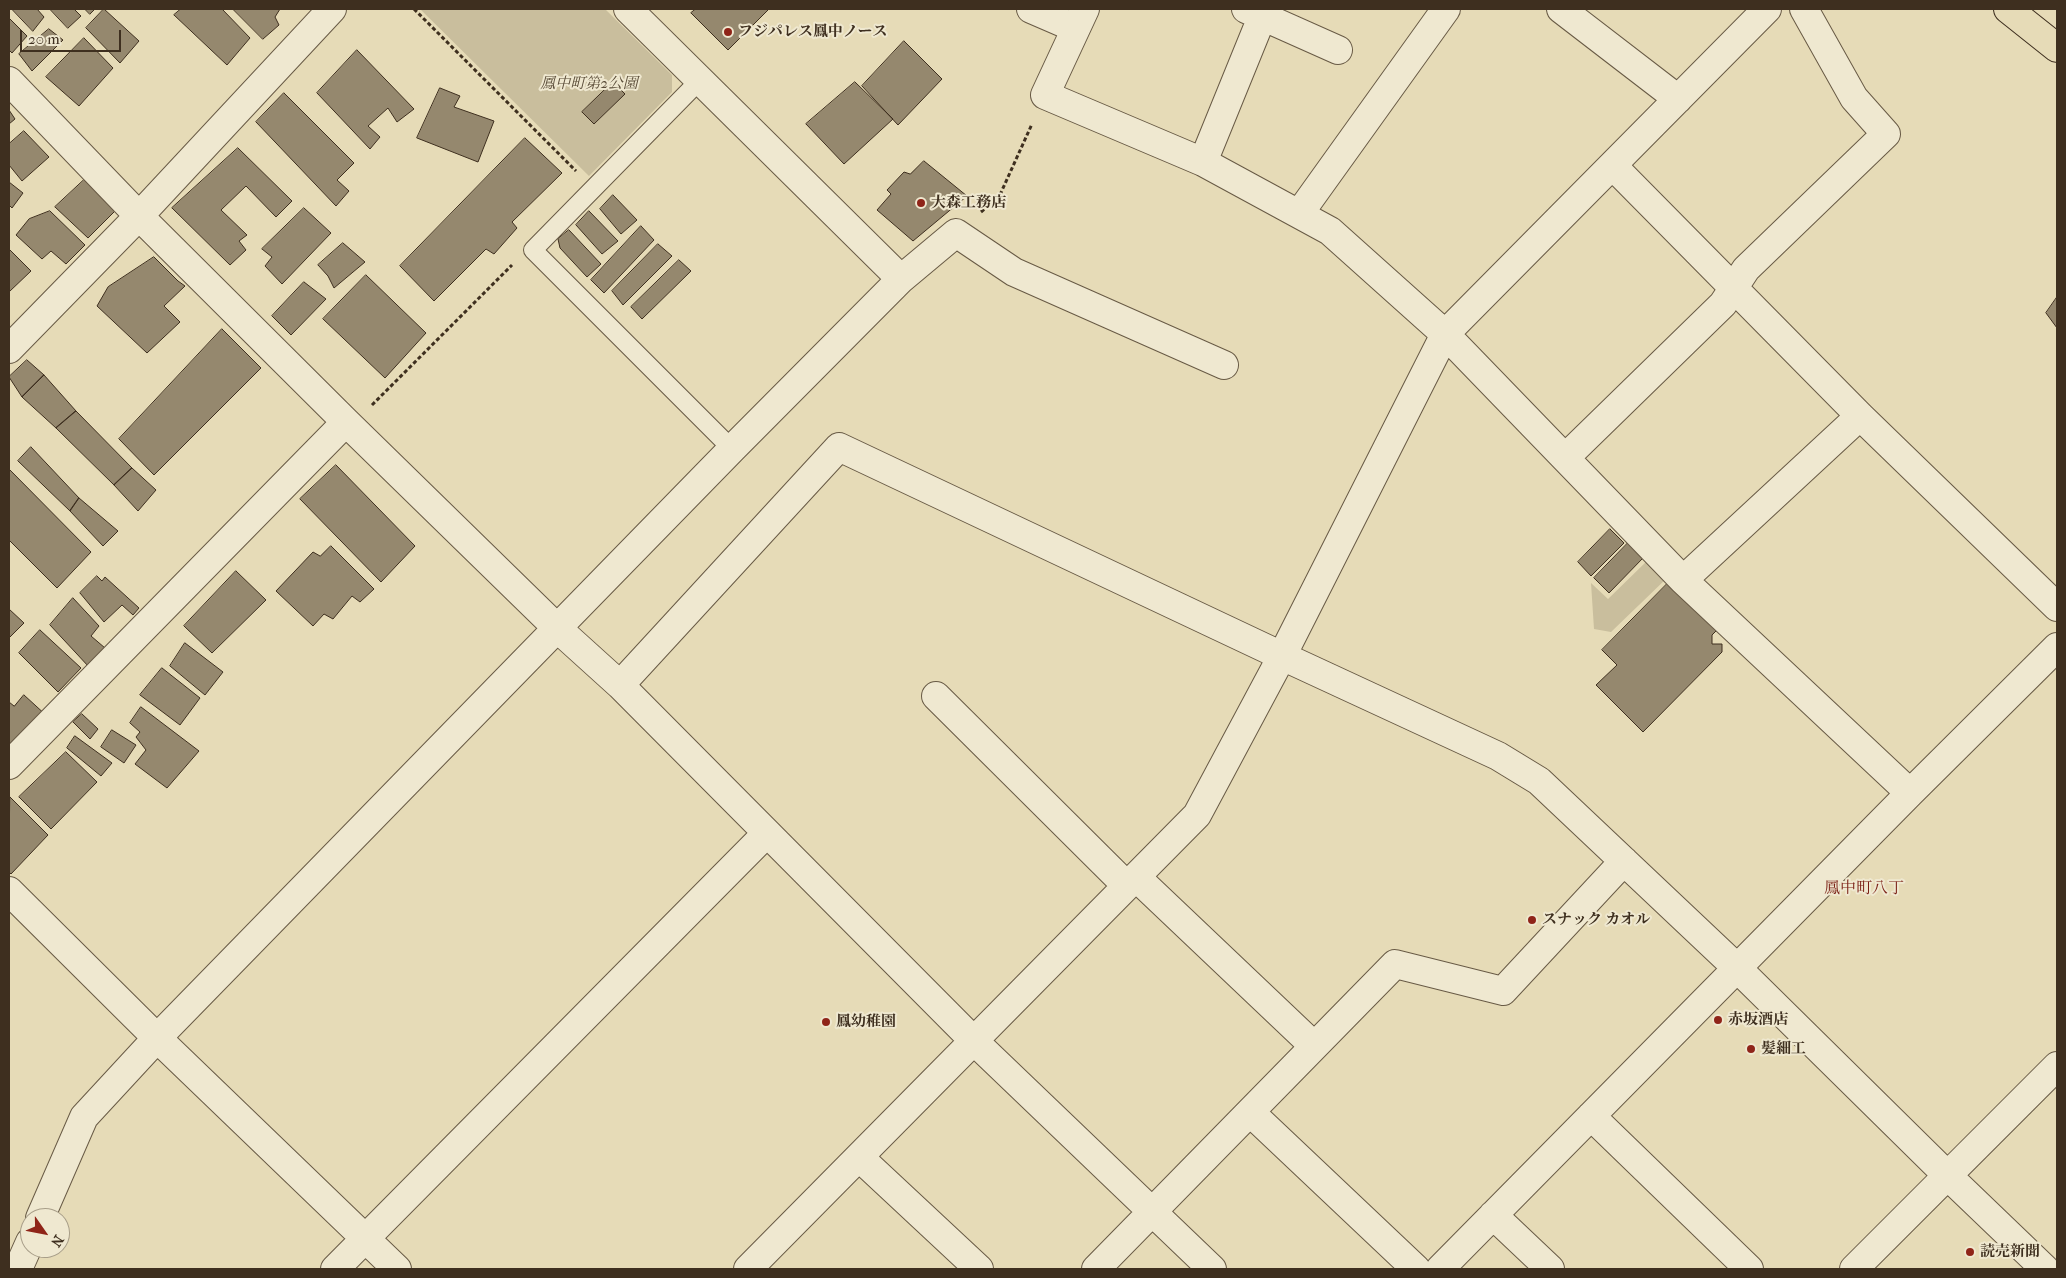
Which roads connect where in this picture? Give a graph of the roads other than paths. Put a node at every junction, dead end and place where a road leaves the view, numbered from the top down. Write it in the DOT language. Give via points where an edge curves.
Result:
graph roads {
  1 [pos="332,9"];
  2 [pos="628,9"];
  3 [pos="1031,9"];
  4 [pos="1446,9"];
  5 [pos="1561,9"];
  6 [pos="1767,9"];
  7 [pos="1804,9"];
  8 [pos="2008,9"];
  9 [pos="1254,13"];
  10 [pos="1080,18"];
  11 [pos="2057,48"];
  12 [pos="1338,50"];
  13 [pos="700,80"];
  14 [pos="9,82"];
  15 [pos="1678,99"];
  16 [pos="1203,162"];
  17 [pos="1613,166"];
  18 [pos="1299,214"];
  19 [pos="139,216"];
  20 [pos="901,279"];
  21 [pos="1734,287"];
  22 [pos="1444,334"];
  23 [pos="9,349"];
  24 [pos="1224,365"];
  25 [pos="1860,416"];
  26 [pos="346,422"];
  27 [pos="732,449"];
  28 [pos="1565,458"];
  29 [pos="1684,580"];
  30 [pos="2057,607"];
  31 [pos="557,628"];
  32 [pos="2057,647"];
  33 [pos="1282,656"];
  34 [pos="620,685"];
  35 [pos="936,696"];
  36 [pos="9,765"];
  37 [pos="1910,793"];
  38 [pos="767,833"];
  39 [pos="1624,861"];
  40 [pos="1132,881"];
  41 [pos="9,891"];
  42 [pos="1737,968"];
  43 [pos="157,1038"];
  44 [pos="974,1041"];
  45 [pos="1314,1046"];
  46 [pos="2057,1066"];
  47 [pos="1250,1112"];
  48 [pos="1591,1116"];
  49 [pos="859,1157"];
  50 [pos="1948,1176"];
  51 [pos="44,1208"];
  52 [pos="1152,1212"];
  53 [pos="1493,1215"];
  54 [pos="366,1239"];
  55 [pos="335,1269"];
  56 [pos="396,1269"];
  57 [pos="748,1269"];
  58 [pos="979,1269"];
  59 [pos="1096,1269"];
  60 [pos="1212,1269"];
  61 [pos="1416,1269"];
  62 [pos="1440,1269"];
  63 [pos="1550,1269"];
  64 [pos="1749,1269"];
  65 [pos="1854,1269"];
  66 [pos="2045,1269"];
  1 -- 19 [label="street"];
  2 -- 13 [label="street"];
  3 -- 10 [label="street"];
  4 -- 18 [label="street"];
  5 -- 15 [label="street"];
  6 -- 15 [label="street"];
  7 -- 21 [label="street" via="1854,98 1886,134 1746,269"];
  8 -- 11 [label="highway"];
  9 -- 12 [label="street"];
  9 -- 16 [label="street"];
  10 -- 16 [label="street" via="1045,95"];
  13 -- 20 [label="street"];
  13 -- 27 [label="lane" via="533,250"];
  14 -- 19 [label="street"];
  15 -- 17 [label="street"];
  16 -- 18 [label="street"];
  17 -- 21 [label="street"];
  17 -- 22 [label="street"];
  18 -- 22 [label="street" via="1330,231"];
  19 -- 23 [label="street"];
  19 -- 26 [label="street"];
  20 -- 24 [label="street" via="956,233 1014,272"];
  20 -- 27 [label="street"];
  21 -- 25 [label="street"];
  21 -- 28 [label="street" via="1723,304"];
  22 -- 28 [label="street"];
  22 -- 33 [label="street"];
  25 -- 29 [label="street"];
  25 -- 30 [label="street"];
  26 -- 31 [label="street"];
  26 -- 36 [label="street"];
  27 -- 31 [label="street"];
  28 -- 29 [label="street"];
  29 -- 37 [label="street"];
  31 -- 34 [label="street"];
  31 -- 43 [label="street"];
  32 -- 37 [label="street"];
  33 -- 34 [label="street" via="839,447"];
  33 -- 39 [label="street" via="1498,756 1539,781"];
  33 -- 40 [label="street" via="1197,816"];
  34 -- 38 [label="street"];
  35 -- 40 [label="street"];
  37 -- 42 [label="street"];
  38 -- 44 [label="street"];
  38 -- 54 [label="street"];
  39 -- 42 [label="street"];
  39 -- 45 [label="street" via="1503,991 1395,964"];
  40 -- 44 [label="street"];
  40 -- 45 [label="street"];
  41 -- 43 [label="street"];
  42 -- 48 [label="street"];
  42 -- 50 [label="street"];
  43 -- 51 [label="street" via="84,1117"];
  43 -- 54 [label="street"];
  44 -- 49 [label="street"];
  44 -- 52 [label="street"];
  45 -- 47 [label="street"];
  46 -- 50 [label="street"];
  47 -- 52 [label="street"];
  47 -- 61 [label="street"];
  48 -- 53 [label="street"];
  48 -- 64 [label="street"];
  49 -- 57 [label="street"];
  49 -- 58 [label="street"];
  50 -- 65 [label="street"];
  50 -- 66 [label="street"];
  52 -- 59 [label="street"];
  52 -- 60 [label="street"];
  53 -- 62 [label="street"];
  53 -- 63 [label="street"];
  54 -- 55 [label="street"];
  54 -- 56 [label="street"];
}
